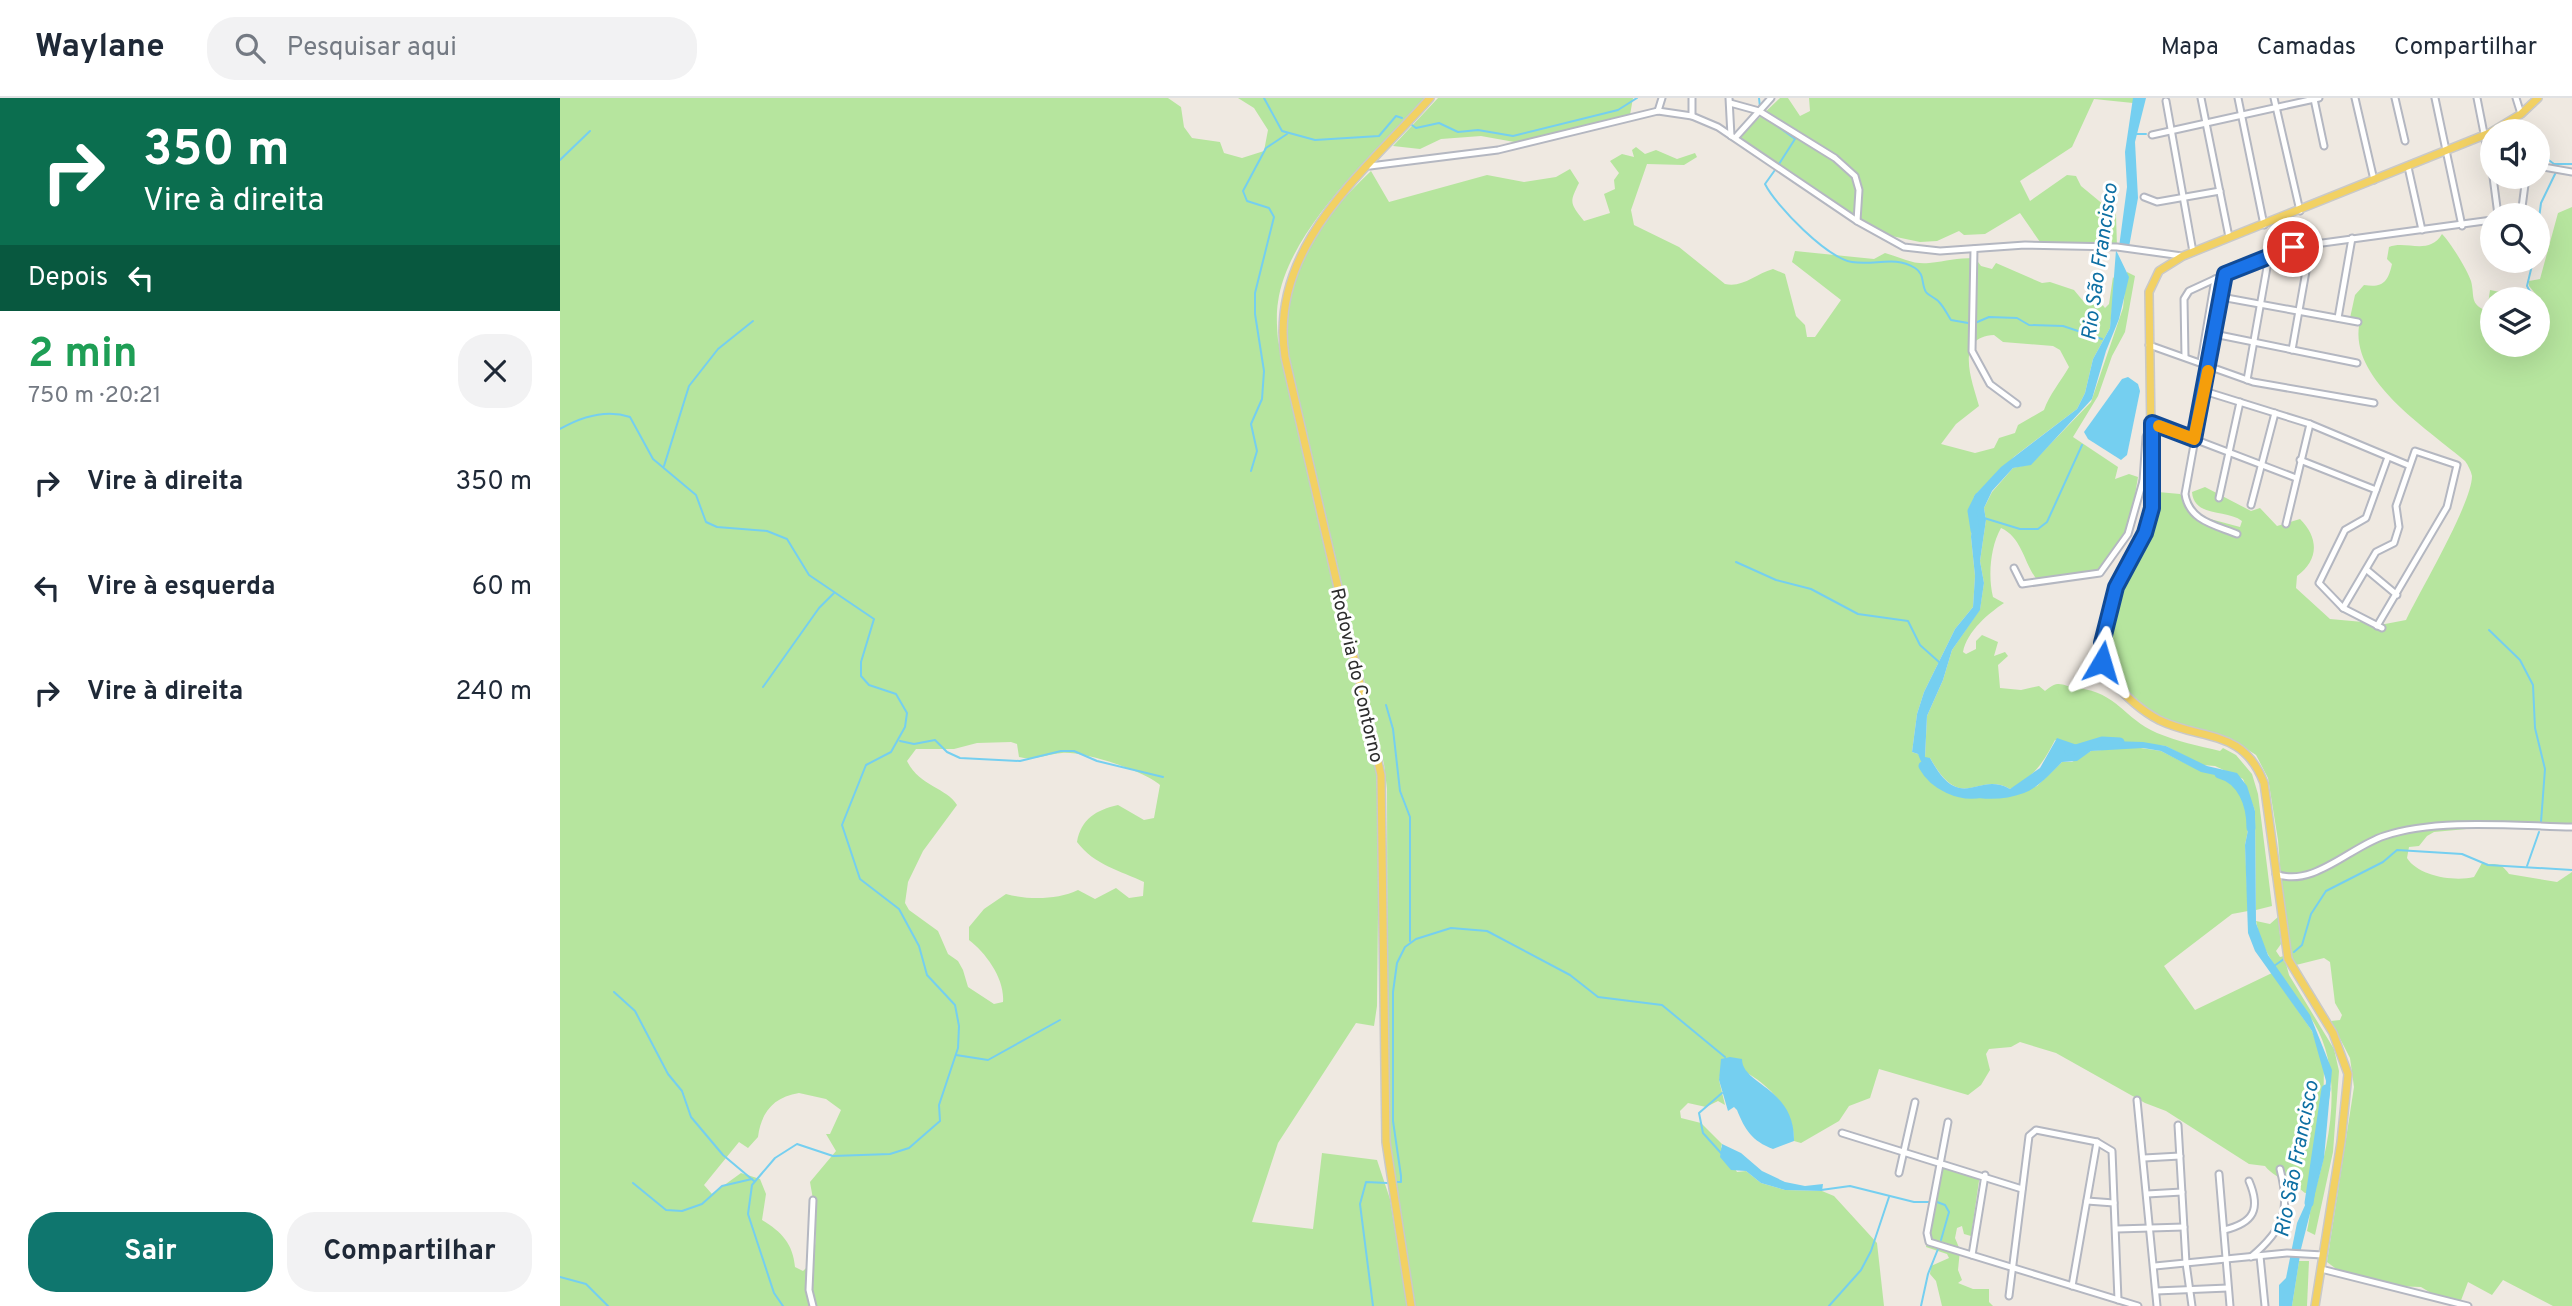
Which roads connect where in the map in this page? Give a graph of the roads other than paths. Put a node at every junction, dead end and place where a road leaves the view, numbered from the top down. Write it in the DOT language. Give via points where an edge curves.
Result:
graph roads {
  1 [pos="1430,98"];
  2 [pos="1662,98"];
  3 [pos="1692,98"];
  4 [pos="1771,98"];
  5 [pos="2201,98"];
  6 [pos="2238,98"];
  7 [pos="2274,98"];
  8 [pos="2355,98"];
  9 [pos="2395,98"];
  10 [pos="2435,98"];
  11 [pos="2477,98"];
  12 [pos="2516,98"];
  13 [pos="2538,98"];
  14 [pos="2317,99"];
  15 [pos="1730,101"];
  16 [pos="1765,101"];
  17 [pos="2166,101"];
  18 [pos="2276,108"];
  19 [pos="1658,111"];
  20 [pos="1759,111"];
  21 [pos="2521,114"];
  22 [pos="2242,115"];
  23 [pos="1692,116"];
  24 [pos="2485,119"];
  25 [pos="2513,119"];
  26 [pos="2206,122"];
  27 [pos="2172,130"];
  28 [pos="2152,135"];
  29 [pos="1733,137"];
  30 [pos="2480,137"];
  31 [pos="2405,141"];
  32 [pos="2324,146"];
  33 [pos="2448,151"];
  34 [pos="1370,166"];
  35 [pos="2408,167"];
  36 [pos="2550,168"];
  37 [pos="2572,172"];
  38 [pos="2374,180"];
  39 [pos="2220,191"];
  40 [pos="2144,197"];
  41 [pos="2186,197"];
  42 [pos="2300,211"];
  43 [pos="1857,221"];
  44 [pos="2480,222"];
  45 [pos="2264,225"];
  46 [pos="2462,226"];
  47 [pos="2422,230"];
  48 [pos="2230,237"];
  49 [pos="2352,238"];
  50 [pos="2311,243"];
  51 [pos="1974,248"];
  52 [pos="2193,252"];
  53 [pos="2183,256"];
  54 [pos="2269,256"];
  55 [pos="2225,274"];
  56 [pos="2215,279"];
  57 [pos="2221,297"];
  58 [pos="2260,304"];
  59 [pos="2300,311"];
  60 [pos="2338,318"];
  61 [pos="2358,322"];
  62 [pos="2214,334"];
  63 [pos="2254,341"];
  64 [pos="2149,345"];
  65 [pos="2292,350"];
  66 [pos="2185,357"];
  67 [pos="2201,362"];
  68 [pos="2357,363"];
  69 [pos="2209,366"];
  70 [pos="2246,380"];
  71 [pos="2204,391"];
  72 [pos="2240,402"];
  73 [pos="2374,403"];
  74 [pos="2017,404"];
  75 [pos="2275,413"];
  76 [pos="2152,423"];
  77 [pos="2310,424"];
  78 [pos="2194,439"];
  79 [pos="2228,452"];
  80 [pos="2388,457"];
  81 [pos="2300,460"];
  82 [pos="2262,465"];
  83 [pos="2408,465"];
  84 [pos="2296,478"];
  85 [pos="2143,481"];
  86 [pos="2153,481"];
  87 [pos="2376,490"];
  88 [pos="2219,498"];
  89 [pos="2251,505"];
  90 [pos="2286,524"];
  91 [pos="2237,534"];
  92 [pos="2014,568"];
  93 [pos="2367,570"];
  94 [pos="2397,595"];
  95 [pos="2343,607"];
  96 [pos="2572,827"];
  97 [pos="2276,874"];
  98 [pos="2137,1100"];
  99 [pos="1915,1102"];
  100 [pos="1948,1122"];
  101 [pos="2178,1125"];
  102 [pos="1842,1133"];
  103 [pos="2097,1142"];
  104 [pos="1904,1152"];
  105 [pos="2180,1156"];
  106 [pos="2144,1158"];
  107 [pos="1941,1163"];
  108 [pos="2280,1169"];
  109 [pos="1899,1173"];
  110 [pos="2219,1174"];
  111 [pos="1985,1175"];
  112 [pos="2249,1181"];
  113 [pos="2022,1189"];
  114 [pos="2182,1192"];
  115 [pos="2147,1194"];
  116 [pos="813,1200"];
  117 [pos="2087,1201"];
  118 [pos="2114,1203"];
  119 [pos="2184,1227"];
  120 [pos="2151,1228"];
  121 [pos="2117,1229"];
  122 [pos="2224,1230"];
  123 [pos="1972,1255"];
  124 [pos="2323,1255"];
  125 [pos="2260,1256"];
  126 [pos="2251,1257"];
  127 [pos="2227,1259"];
  128 [pos="2186,1263"];
  129 [pos="2155,1266"];
  130 [pos="2011,1268"];
  131 [pos="2321,1269"];
  132 [pos="2072,1286"];
  133 [pos="2228,1288"];
  134 [pos="2191,1289"];
  135 [pos="2156,1291"];
  136 [pos="2009,1296"];
  137 [pos="2118,1300"];
  138 [pos="813,1306"];
  139 [pos="1411,1306"];
  140 [pos="2138,1306"];
  141 [pos="2157,1306"];
  142 [pos="2192,1306"];
  143 [pos="2230,1306"];
  144 [pos="2265,1306"];
  145 [pos="2315,1306"];
  146 [pos="2468,1306"];
  1 -- 34 [label="main road, Rodovia do Contorno"];
  2 -- 19 [label="street"];
  3 -- 23 [label="street"];
  4 -- 16 [label="street"];
  5 -- 26 [label="street"];
  6 -- 22 [label="street"];
  7 -- 18 [label="street"];
  8 -- 38 [label="street"];
  9 -- 31 [label="street"];
  10 -- 33 [label="street"];
  11 -- 24 [label="street"];
  12 -- 21 [label="street"];
  13 -- 21 [label="main road"];
  14 -- 18 [label="street"];
  14 -- 32 [label="street"];
  15 -- 20 [label="street"];
  15 -- 29 [label="street"];
  16 -- 20 [label="street"];
  17 -- 27 [label="street"];
  18 -- 22 [label="street"];
  18 -- 42 [label="street"];
  19 -- 23 [label="street"];
  19 -- 34 [label="street" via="1498,150"];
  20 -- 29 [label="street"];
  20 -- 43 [label="street" via="1835,158 1855,176"];
  21 -- 25 [label="main road"];
  22 -- 26 [label="street"];
  22 -- 45 [label="street"];
  23 -- 29 [label="street"];
  26 -- 27 [label="street"];
  26 -- 39 [label="street"];
  27 -- 28 [label="street"];
  27 -- 41 [label="street"];
  29 -- 43 [label="street"];
  30 -- 33 [label="main road"];
  33 -- 35 [label="main road"];
  33 -- 46 [label="street"];
  34 -- 139 [label="main road, Rodovia do Contorno" via="1310,237 1291,274 1282,319 1285,357 1381,775 1385,1142"];
  35 -- 38 [label="main road"];
  35 -- 47 [label="street"];
  36 -- 37 [label="street"];
  38 -- 42 [label="main road"];
  39 -- 41 [label="street"];
  39 -- 48 [label="street"];
  40 -- 41 [label="street" via="2157,202"];
  41 -- 52 [label="street"];
  42 -- 45 [label="main road"];
  43 -- 51 [label="street" via="1904,247"];
  44 -- 46 [label="street"];
  45 -- 48 [label="main road"];
  46 -- 47 [label="street"];
  47 -- 49 [label="street"];
  48 -- 52 [label="main road"];
  49 -- 50 [label="street"];
  49 -- 60 [label="street"];
  50 -- 54 [label="street"];
  50 -- 59 [label="street"];
  51 -- 53 [label="street" via="2128,247"];
  51 -- 74 [label="street" via="1972,351 1990,384"];
  52 -- 53 [label="main road"];
  53 -- 64 [label="main road" via="2166,264 2152,281"];
  54 -- 55 [label="street"];
  54 -- 58 [label="street"];
  55 -- 56 [label="street"];
  55 -- 57 [label="street"];
  56 -- 66 [label="street" via="2189,291 2184,299"];
  56 -- 67 [label="street"];
  57 -- 58 [label="street"];
  57 -- 62 [label="street"];
  58 -- 59 [label="street"];
  58 -- 63 [label="street"];
  59 -- 60 [label="street"];
  59 -- 65 [label="street"];
  60 -- 61 [label="street"];
  62 -- 63 [label="street"];
  62 -- 69 [label="street"];
  63 -- 65 [label="street"];
  63 -- 70 [label="street"];
  64 -- 66 [label="street"];
  64 -- 76 [label="main road"];
  65 -- 68 [label="street"];
  66 -- 67 [label="street"];
  67 -- 69 [label="street"];
  69 -- 70 [label="street"];
  69 -- 71 [label="street"];
  70 -- 73 [label="street"];
  71 -- 72 [label="street"];
  71 -- 78 [label="street"];
  72 -- 75 [label="street"];
  72 -- 79 [label="street"];
  75 -- 77 [label="street"];
  75 -- 82 [label="street"];
  76 -- 78 [label="street"];
  76 -- 85 [label="street" via="2146,437"];
  76 -- 86 [label="main road"];
  77 -- 80 [label="street"];
  77 -- 81 [label="street"];
  78 -- 79 [label="street"];
  78 -- 91 [label="street" via="2185,494 2188,506 2198,518"];
  79 -- 82 [label="street"];
  79 -- 88 [label="street"];
  80 -- 83 [label="street"];
  80 -- 87 [label="street"];
  81 -- 84 [label="street"];
  81 -- 87 [label="street"];
  82 -- 84 [label="street"];
  82 -- 89 [label="street"];
  83 -- 93 [label="street" via="2396,506 2399,527 2394,543 2376,552"];
  83 -- 94 [label="street" via="2415,451 2457,465 2447,507"];
  84 -- 90 [label="street"];
  85 -- 86 [label="street"];
  85 -- 92 [label="street" via="2128,534 2100,573 2022,584"];
  86 -- 97 [label="main road" via="2150,520 2116,587 2102,662 2109,676 2146,712 2226,740 2250,757 2266,791"];
  87 -- 95 [label="street" via="2366,518 2345,530 2319,583"];
  93 -- 94 [label="street"];
  93 -- 95 [label="street"];
  94 -- 95 [label="street" via="2379,627"];
  96 -- 97 [label="street" via="2466,825 2399,832 2369,842 2309,874"];
  97 -- 124 [label="main road" via="2288,959 2333,1033 2348,1074"];
  98 -- 106 [label="street"];
  99 -- 104 [label="street"];
  100 -- 107 [label="street"];
  101 -- 105 [label="street"];
  102 -- 104 [label="street"];
  103 -- 113 [label="street" via="2031,1132"];
  103 -- 117 [label="street"];
  103 -- 118 [label="street" via="2112,1151"];
  104 -- 107 [label="street"];
  104 -- 109 [label="street"];
  105 -- 106 [label="street"];
  105 -- 114 [label="street"];
  106 -- 115 [label="street"];
  107 -- 111 [label="street"];
  107 -- 123 [label="street" via="1927,1239"];
  108 -- 126 [label="street" via="2284,1214 2274,1237"];
  110 -- 122 [label="street"];
  111 -- 113 [label="street"];
  111 -- 123 [label="street"];
  112 -- 122 [label="street" via="2256,1197 2253,1213 2244,1223"];
  113 -- 130 [label="street"];
  114 -- 115 [label="street"];
  114 -- 119 [label="street"];
  115 -- 120 [label="street"];
  116 -- 138 [label="street" via="809,1290"];
  117 -- 118 [label="street"];
  117 -- 132 [label="street"];
  118 -- 121 [label="street"];
  119 -- 120 [label="street"];
  119 -- 128 [label="street"];
  120 -- 121 [label="street"];
  120 -- 129 [label="street"];
  121 -- 137 [label="street"];
  122 -- 127 [label="street"];
  123 -- 130 [label="street"];
  124 -- 125 [label="street"];
  124 -- 131 [label="main road"];
  125 -- 126 [label="street"];
  125 -- 144 [label="street"];
  126 -- 127 [label="street"];
  127 -- 128 [label="street"];
  127 -- 133 [label="street"];
  128 -- 129 [label="street"];
  128 -- 134 [label="street"];
  129 -- 135 [label="street"];
  130 -- 132 [label="street"];
  130 -- 136 [label="street"];
  131 -- 145 [label="main road"];
  131 -- 146 [label="street"];
  132 -- 137 [label="street"];
  133 -- 134 [label="street"];
  133 -- 143 [label="street"];
  134 -- 135 [label="street"];
  134 -- 142 [label="street"];
  135 -- 141 [label="street"];
  137 -- 140 [label="street"];
}
